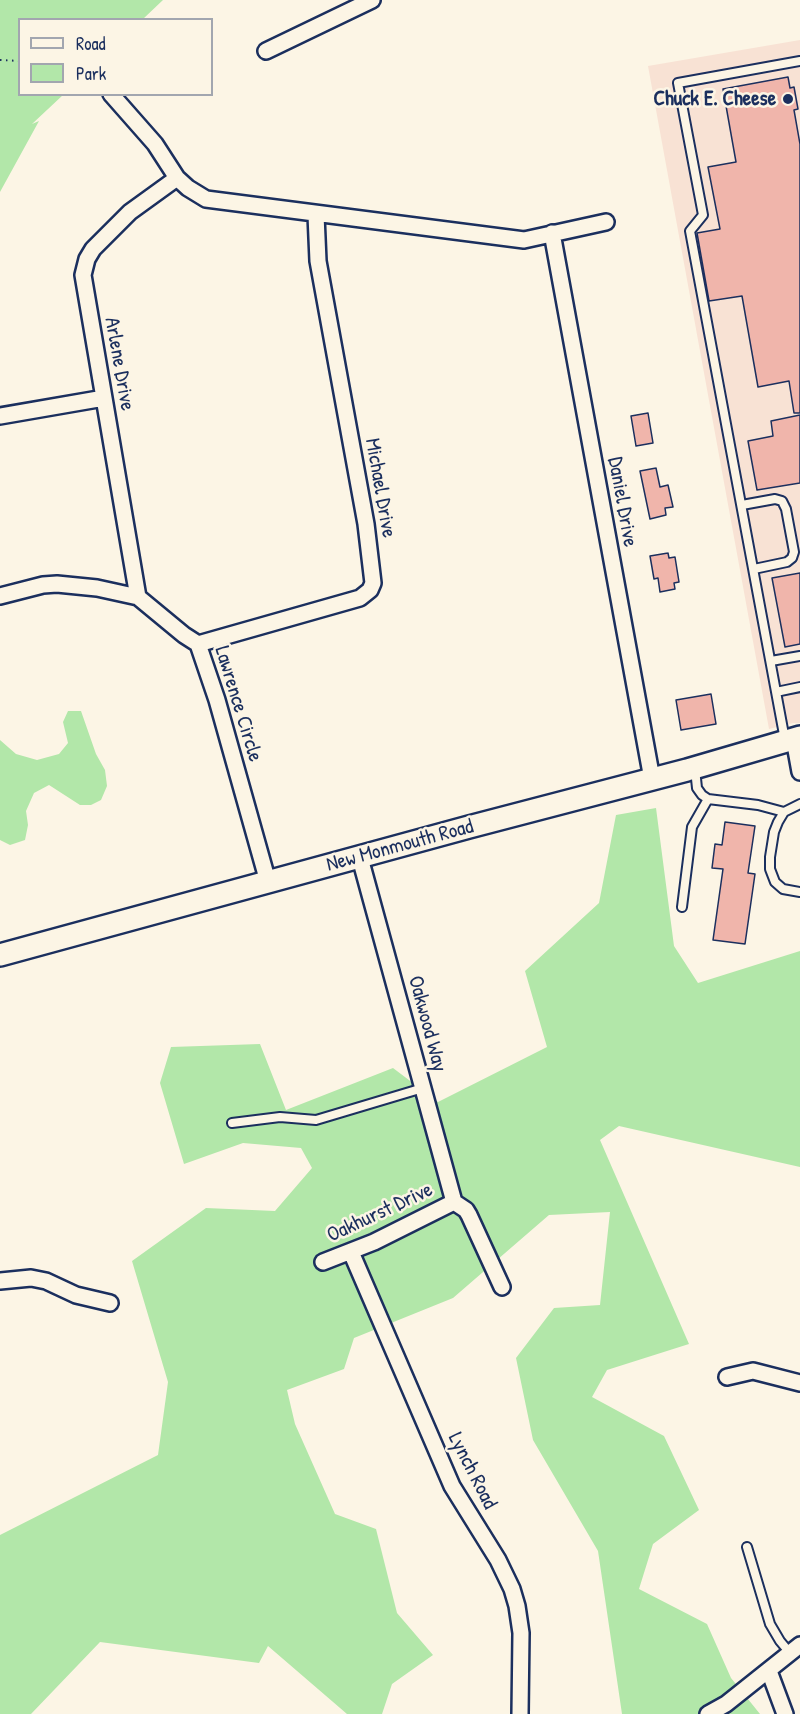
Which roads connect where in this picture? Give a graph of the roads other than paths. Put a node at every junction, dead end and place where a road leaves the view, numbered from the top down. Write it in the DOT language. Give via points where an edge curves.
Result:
graph roads {
  1 [pos="372,0"];
  2 [pos="266,51"];
  3 [pos="800,62"];
  4 [pos="113,96"];
  5 [pos="177,178"];
  6 [pos="316,215"];
  7 [pos="606,222"];
  8 [pos="552,233"];
  9 [pos="104,398"];
  10 [pos="0,416"];
  11 [pos="742,505"];
  12 [pos="754,569"];
  13 [pos="0,596"];
  14 [pos="138,597"];
  15 [pos="198,644"];
  16 [pos="800,656"];
  17 [pos="771,661"];
  18 [pos="800,687"];
  19 [pos="777,692"];
  20 [pos="793,739"];
  21 [pos="694,768"];
  22 [pos="800,772"];
  23 [pos="652,779"];
  24 [pos="708,799"];
  25 [pos="800,804"];
  26 [pos="784,812"];
  27 [pos="360,858"];
  28 [pos="268,882"];
  29 [pos="800,892"];
  30 [pos="682,907"];
  31 [pos="0,955"];
  32 [pos="423,1088"];
  33 [pos="232,1123"];
  34 [pos="454,1202"];
  35 [pos="351,1252"];
  36 [pos="323,1262"];
  37 [pos="0,1281"];
  38 [pos="502,1287"];
  39 [pos="111,1303"];
  40 [pos="727,1377"];
  41 [pos="800,1383"];
  42 [pos="747,1547"];
  43 [pos="795,1649"];
  44 [pos="769,1671"];
  45 [pos="520,1714"];
  46 [pos="708,1714"];
  47 [pos="785,1714"];
  1 -- 2 [label="street"];
  3 -- 11 [label="lane" via="678,83 703,216 690,231"];
  4 -- 5 [label="street" via="155,144"];
  5 -- 6 [label="street" via="206,199"];
  5 -- 9 [label="street, Arlene Drive" via="130,212 93,249 84,266 83,280"];
  6 -- 8 [label="street" via="524,240"];
  6 -- 15 [label="street, Michael Drive" via="318,261 366,524 373,583 360,598"];
  7 -- 8 [label="street"];
  8 -- 23 [label="street, Daniel Drive"];
  9 -- 10 [label="street"];
  9 -- 14 [label="street, Arlene Drive"];
  11 -- 12 [label="lane"];
  11 -- 12 [label="lane" via="782,501 794,552 787,562"];
  12 -- 17 [label="lane"];
  13 -- 14 [label="street, Lawrence Circle" via="63,584"];
  14 -- 15 [label="street, Lawrence Circle"];
  15 -- 28 [label="street, Lawrence Circle" via="218,700"];
  16 -- 17 [label="lane"];
  17 -- 19 [label="lane"];
  18 -- 19 [label="lane"];
  19 -- 20 [label="lane"];
  20 -- 21 [label="main road, New Monmouth Road"];
  20 -- 22 [label="street"];
  21 -- 23 [label="main road, New Monmouth Road"];
  21 -- 24 [label="lane" via="697,788"];
  23 -- 27 [label="main road, New Monmouth Road"];
  24 -- 26 [label="lane" via="738,801"];
  24 -- 30 [label="lane" via="692,827"];
  25 -- 26 [label="lane"];
  26 -- 29 [label="lane" via="774,832 770,869 783,889"];
  27 -- 28 [label="main road, New Monmouth Road"];
  27 -- 32 [label="street, Oakwood Way"];
  28 -- 31 [label="main road, New Monmouth Road"];
  32 -- 33 [label="lane" via="316,1120 280,1117"];
  32 -- 34 [label="street, Oakwood Way"];
  34 -- 35 [label="street, Oakhurst Drive"];
  34 -- 38 [label="street" via="469,1215"];
  35 -- 36 [label="street, Oakhurst Drive"];
  35 -- 45 [label="street, Lynch Road" via="452,1486 512,1588 520,1633"];
  37 -- 39 [label="street" via="31,1278"];
  40 -- 41 [label="street" via="753,1371"];
  42 -- 43 [label="lane" via="770,1624 780,1641"];
  43 -- 44 [label="street"];
  44 -- 46 [label="street"];
  44 -- 47 [label="street"];
}
